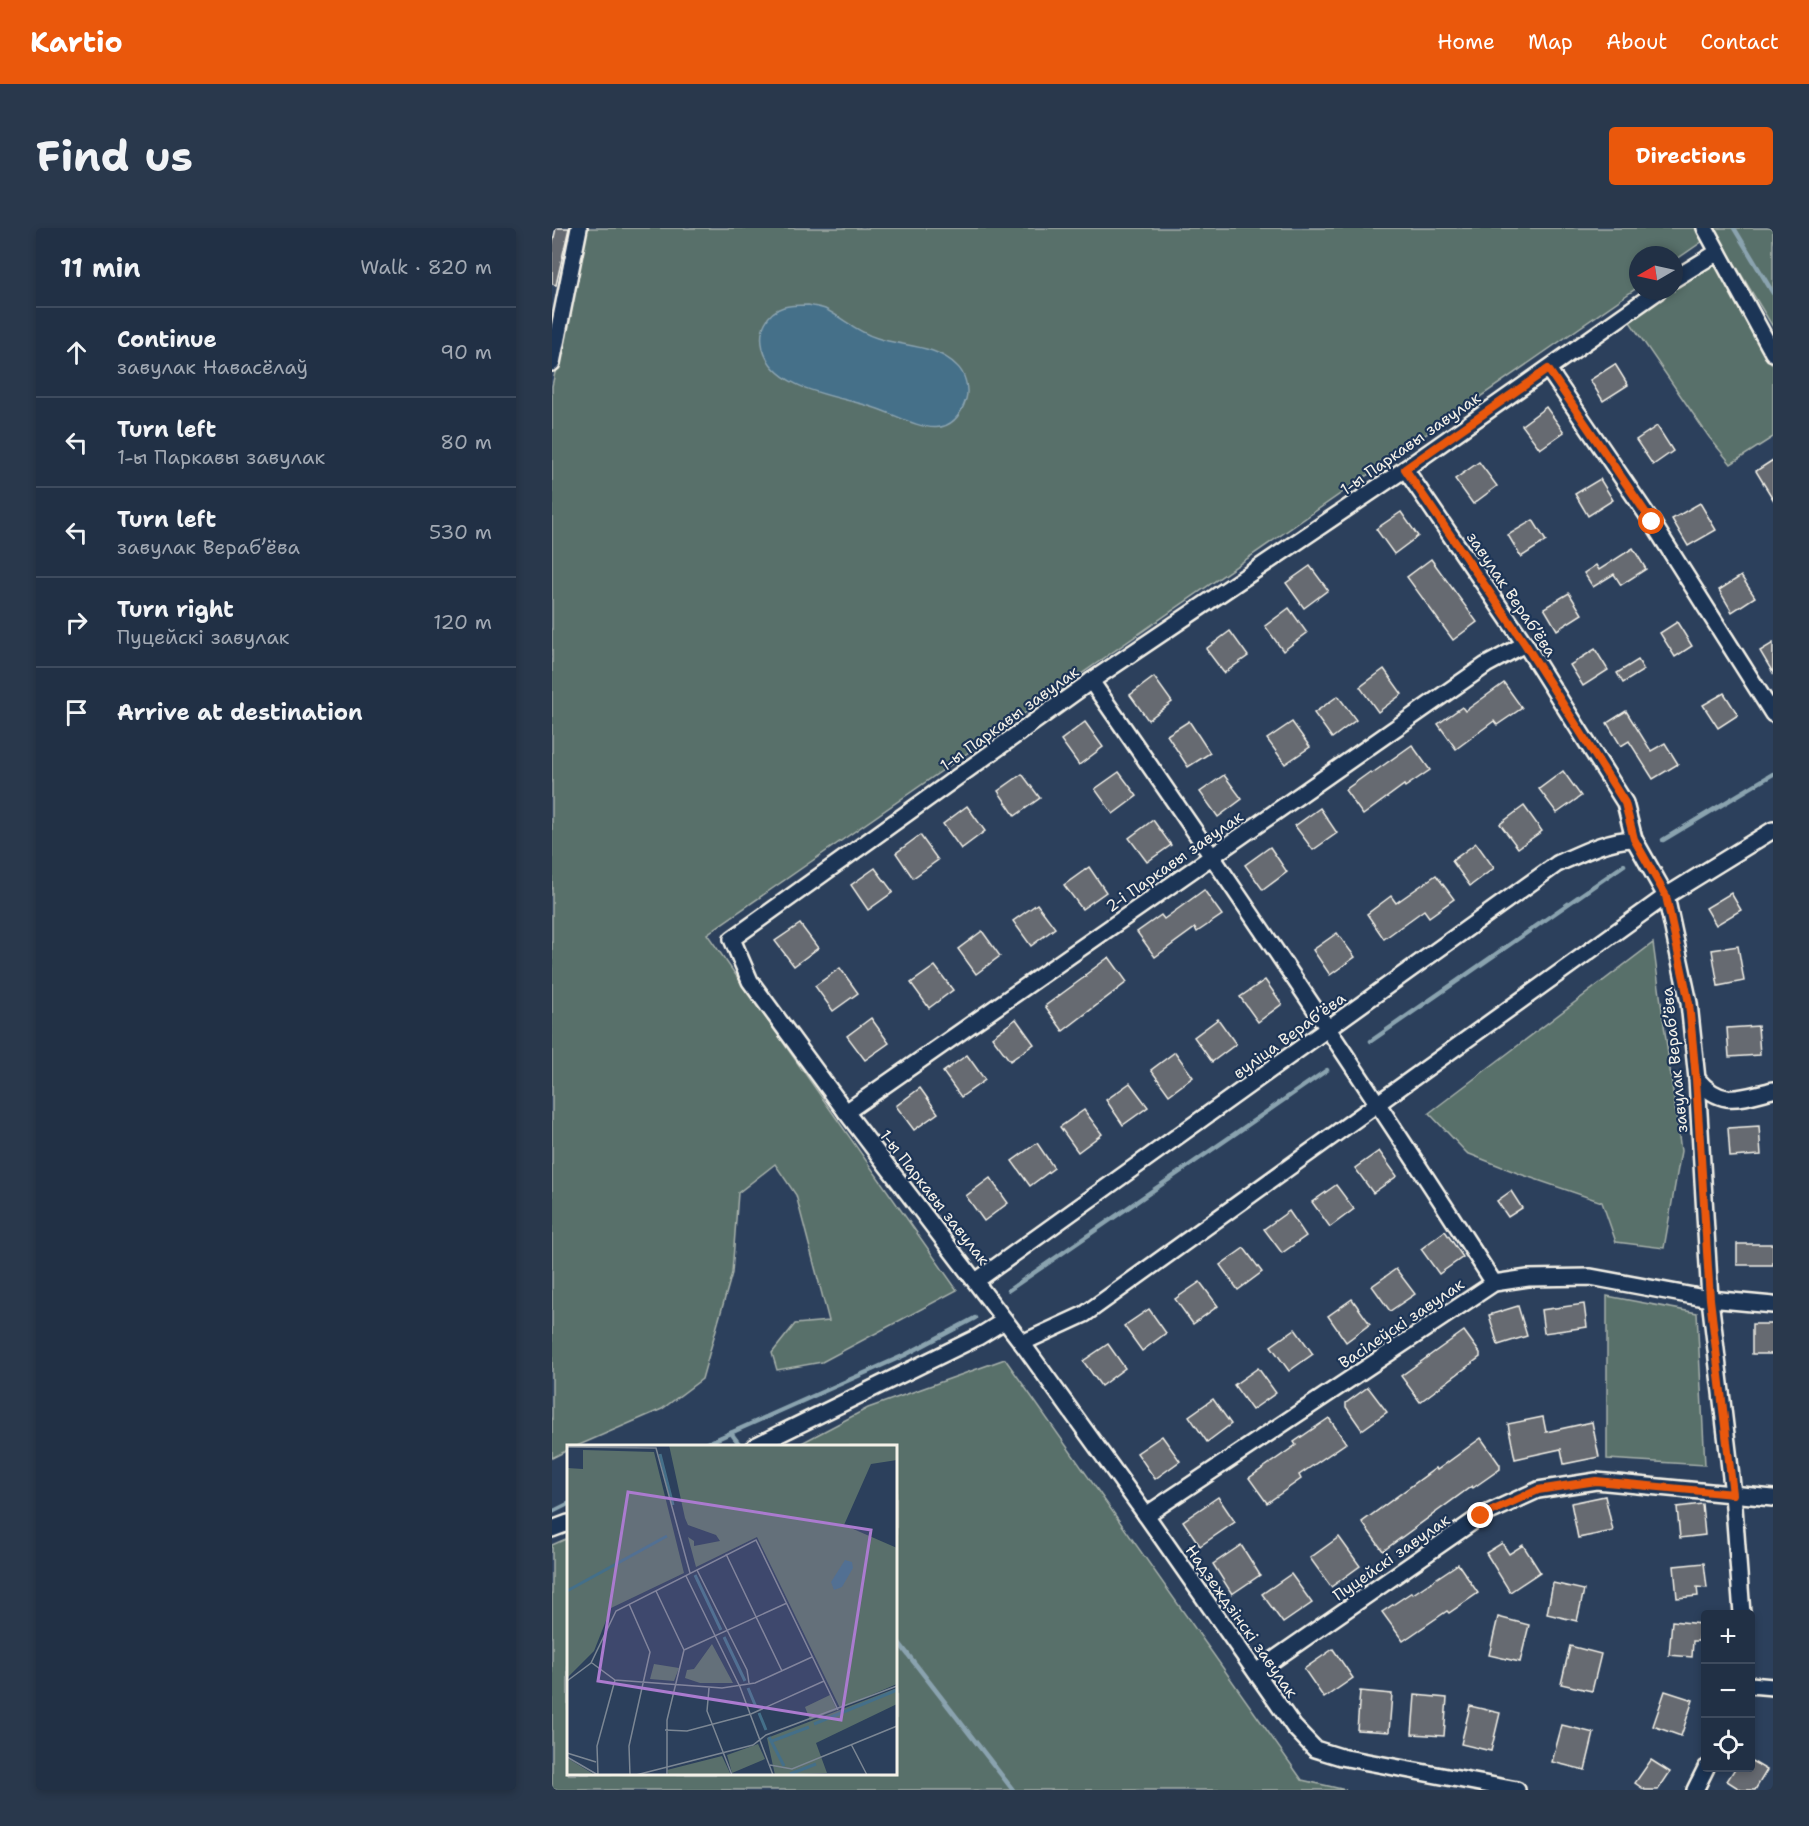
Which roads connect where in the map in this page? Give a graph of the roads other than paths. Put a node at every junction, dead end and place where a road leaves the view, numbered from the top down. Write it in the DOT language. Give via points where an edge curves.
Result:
graph roads {
  1 [pos="579,228"];
  2 [pos="1705,228"];
  3 [pos="1718,252"];
  4 [pos="1683,273"];
  5 [pos="1645,300"];
  6 [pos="1773,353"];
  7 [pos="552,363"];
  8 [pos="1548,369"];
  9 [pos="1405,469"];
  10 [pos="1525,644"];
  11 [pos="1091,681"];
  12 [pos="1773,714"];
  13 [pos="1773,830"];
  14 [pos="1634,839"];
  15 [pos="1213,856"];
  16 [pos="1666,896"];
  17 [pos="1328,1029"];
  18 [pos="1696,1079"];
  19 [pos="1773,1090"];
  20 [pos="1379,1104"];
  21 [pos="846,1112"];
  22 [pos="976,1281"];
  23 [pos="1494,1283"];
  24 [pos="1710,1299"];
  25 [pos="1773,1305"];
  26 [pos="1004,1321"];
  27 [pos="1022,1343"];
  28 [pos="757,1445"];
  29 [pos="1733,1494"];
  30 [pos="1773,1498"];
  31 [pos="1146,1515"];
  32 [pos="567,1523"];
  33 [pos="552,1529"];
  34 [pos="1742,1610"];
  35 [pos="1256,1672"];
  36 [pos="1755,1685"];
  37 [pos="1773,1687"];
  38 [pos="1704,1772"];
  39 [pos="1517,1790"];
  40 [pos="1695,1790"];
  1 -- 7 [label="street"];
  2 -- 3 [label="street"];
  3 -- 4 [label="street"];
  3 -- 6 [label="street"];
  5 -- 8 [label="street, 1-ы Паркавы завулак"];
  8 -- 9 [label="street, 1-ы Паркавы завулак"];
  8 -- 12 [label="street" via="1652,522"];
  9 -- 10 [label="street, завулак Верабʼёва"];
  9 -- 11 [label="street, 1-ы Паркавы завулак"];
  10 -- 14 [label="street, завулак Верабʼёва" via="1625,803"];
  10 -- 15 [label="street, 2-і Паркавы завулак" via="1486,665"];
  11 -- 15 [label="street"];
  11 -- 21 [label="street, 1-ы Паркавы завулак" via="732,939 750,981"];
  13 -- 16 [label="street"];
  14 -- 16 [label="street, завулак Верабʼёва"];
  14 -- 17 [label="street, вуліца Верабʼёва" via="1602,844 1557,864"];
  15 -- 17 [label="street"];
  15 -- 21 [label="street, 2-і Паркавы завулак"];
  16 -- 18 [label="street, завулак Верабʼёва" via="1689,1003"];
  16 -- 20 [label="street"];
  17 -- 20 [label="street"];
  17 -- 22 [label="street, вуліца Верабʼёва"];
  18 -- 19 [label="street" via="1712,1095 1725,1098"];
  18 -- 24 [label="street, завулак Верабʼёва"];
  20 -- 23 [label="street"];
  20 -- 27 [label="street" via="1084,1314"];
  21 -- 22 [label="street, 1-ы Паркавы завулак"];
  22 -- 26 [label="street, 1-ы Паркавы завулак"];
  23 -- 24 [label="street, Васілеўскі завулак" via="1591,1277"];
  23 -- 31 [label="street, Васілеўскі завулак"];
  24 -- 25 [label="street, Васілеўскі завулак"];
  24 -- 29 [label="street, завулак Верабʼёва"];
  26 -- 27 [label="street, Надзеждзінскі завулак"];
  26 -- 28 [label="street"];
  27 -- 31 [label="street, Надзеждзінскі завулак"];
  29 -- 30 [label="street, Пуцейскі завулак"];
  29 -- 34 [label="street, завулак Верабʼёва"];
  29 -- 35 [label="street, Пуцейскі завулак" via="1596,1481 1538,1490 1481,1516"];
  31 -- 35 [label="street, Надзеждзінскі завулак"];
  32 -- 33 [label="street"];
  35 -- 39 [label="street, Надзеждзінскі завулак" via="1294,1727 1315,1749"];
  36 -- 37 [label="street"];
  38 -- 40 [label="street"];
}
